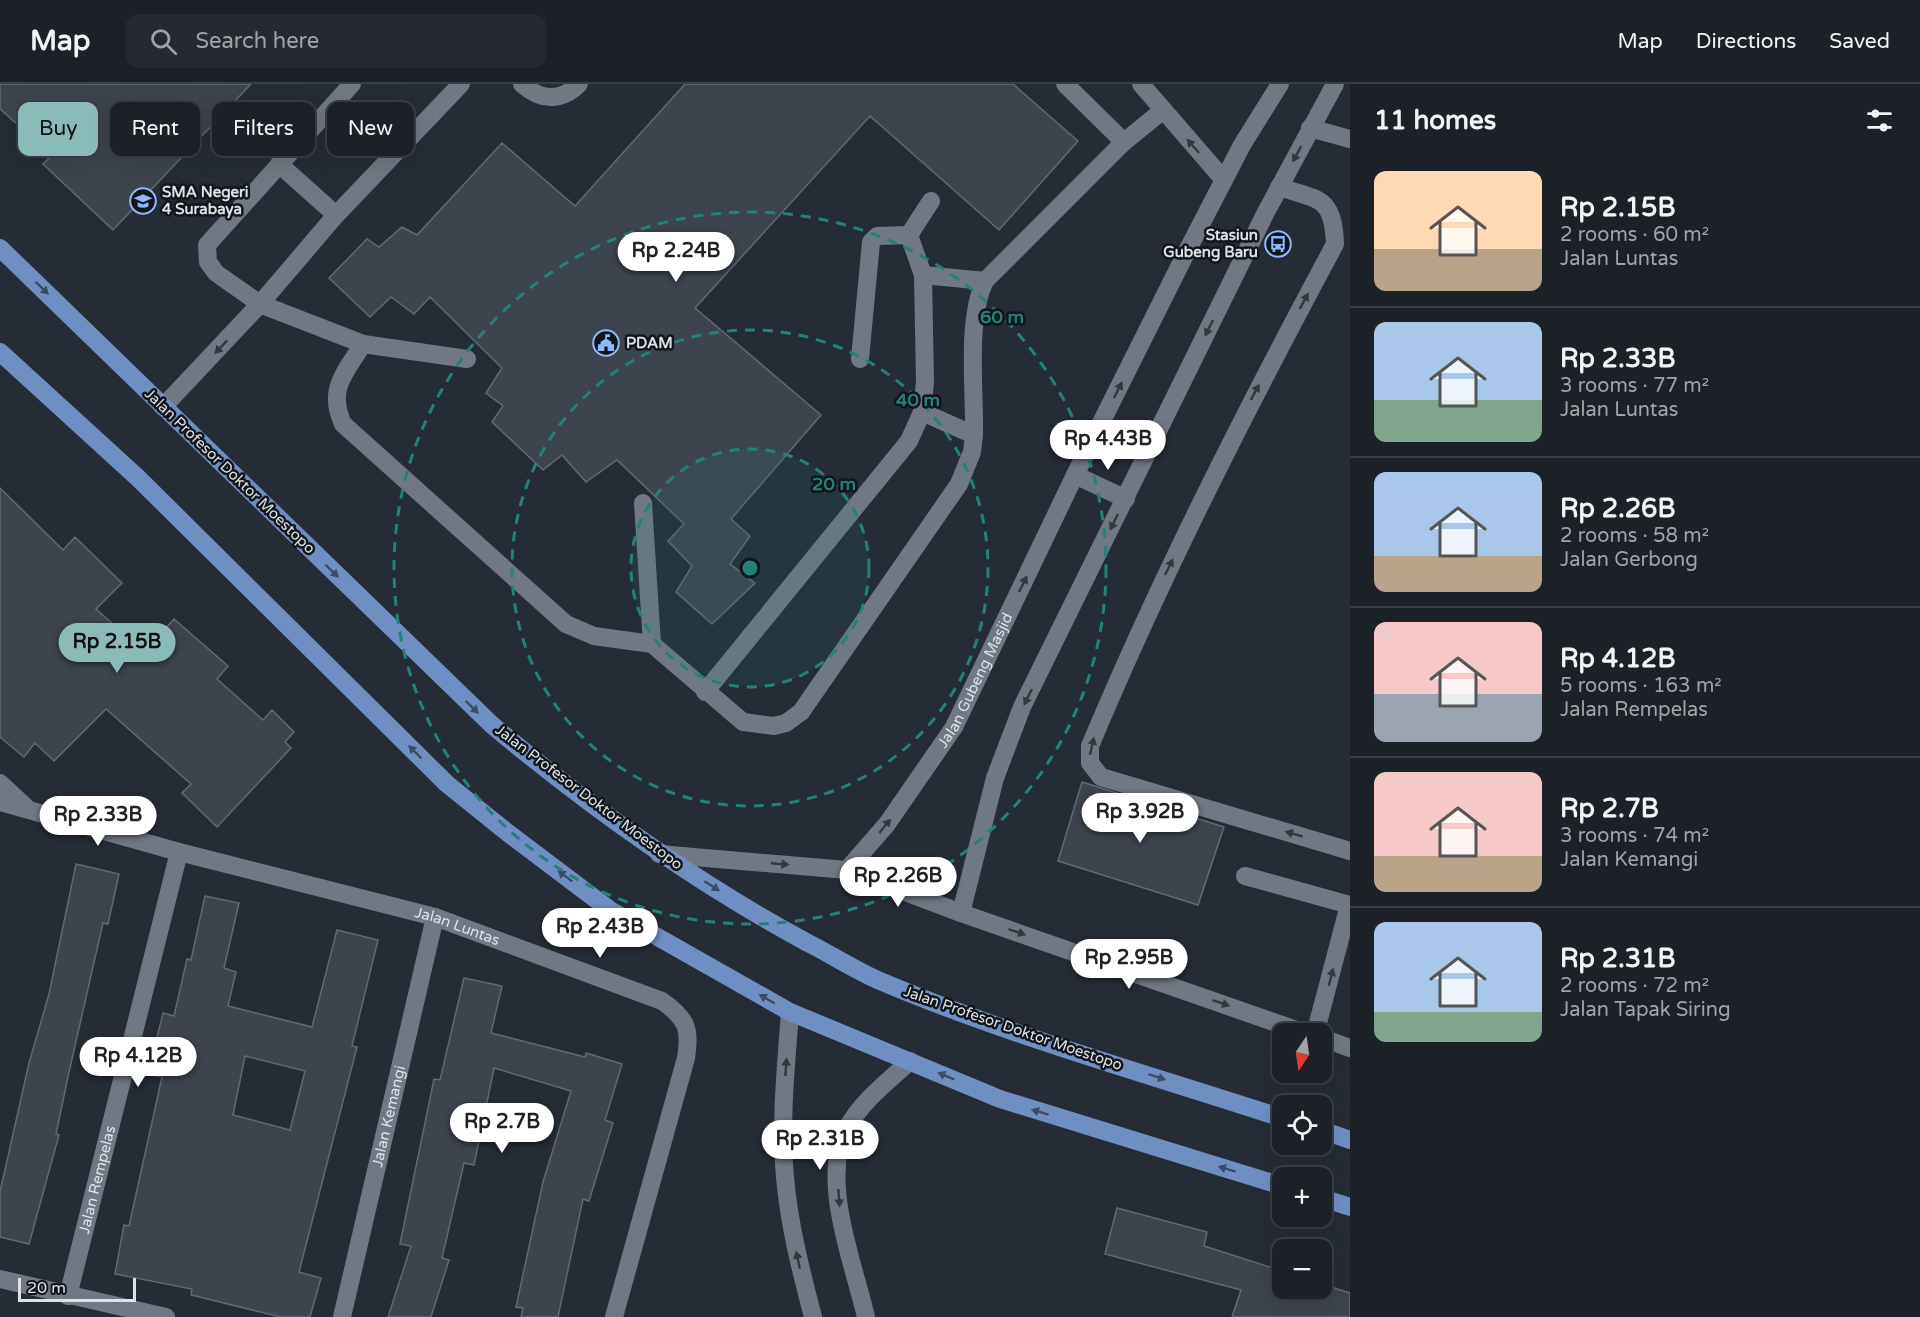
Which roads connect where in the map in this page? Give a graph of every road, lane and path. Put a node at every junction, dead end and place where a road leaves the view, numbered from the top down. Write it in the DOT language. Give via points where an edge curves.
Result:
graph roads {
  1 [pos="352,84"];
  2 [pos="461,84"];
  3 [pos="522,84"];
  4 [pos="579,84"];
  5 [pos="1065,84"];
  6 [pos="1141,84"];
  7 [pos="1280,84"];
  8 [pos="1335,84"];
  9 [pos="1162,111"];
  10 [pos="1310,128"];
  11 [pos="1350,139"];
  12 [pos="1124,142"];
  13 [pos="279,164"];
  14 [pos="1224,180"];
  15 [pos="1279,187"];
  16 [pos="931,201"];
  17 [pos="336,215"];
  18 [pos="909,235"];
  19 [pos="0,248"];
  20 [pos="923,275"];
  21 [pos="985,281"];
  22 [pos="260,304"];
  23 [pos="363,344"];
  24 [pos="0,352"];
  25 [pos="466,359"];
  26 [pos="860,359"];
  27 [pos="164,407"];
  28 [pos="922,412"];
  29 [pos="974,435"];
  30 [pos="1075,475"];
  31 [pos="1126,499"];
  32 [pos="644,503"];
  33 [pos="652,644"];
  34 [pos="705,692"];
  35 [pos="0,783"];
  36 [pos="0,802"];
  37 [pos="28,808"];
  38 [pos="1350,851"];
  39 [pos="179,852"];
  40 [pos="659,854"];
  41 [pos="847,870"];
  42 [pos="1245,876"];
  43 [pos="1349,905"];
  44 [pos="961,913"];
  45 [pos="435,917"];
  46 [pos="790,1012"];
  47 [pos="1276,1023"];
  48 [pos="1318,1023"];
  49 [pos="1332,1042"];
  50 [pos="1350,1048"];
  51 [pos="910,1061"];
  52 [pos="1272,1115"];
  53 [pos="1332,1134"];
  54 [pos="1350,1140"];
  55 [pos="1272,1183"];
  56 [pos="1332,1201"];
  57 [pos="1350,1207"];
  58 [pos="0,1279"];
  59 [pos="68,1296"];
  60 [pos="166,1317"];
  61 [pos="342,1317"];
  62 [pos="614,1317"];
  63 [pos="813,1317"];
  64 [pos="866,1317"];
  1 -- 13 [label="street"];
  2 -- 17 [label="street"];
  3 -- 4 [label="street" via="544,98 557,98"];
  5 -- 12 [label="street"];
  6 -- 9 [label="street"];
  7 -- 14 [label="street, Jalan Gubeng Masjid"];
  8 -- 10 [label="street"];
  9 -- 12 [label="street"];
  14 -- 9 [label="street, one-way"];
  10 -- 11 [label="street"];
  10 -- 15 [label="street, one-way"];
  12 -- 21 [label="street"];
  13 -- 17 [label="street"];
  13 -- 22 [label="street" via="207,245 208,262 216,273"];
  30 -- 14 [label="street, Jalan Gubeng Masjid, one-way"];
  15 -- 31 [label="street, one-way"];
  38 -- 15 [label="street, one-way" via="1101,777 1090,763 1090,746 1168,570 1253,395 1335,244 1334,218 1321,201"];
  16 -- 18 [label="street"];
  17 -- 22 [label="street"];
  18 -- 20 [label="street"];
  18 -- 26 [label="street" via="877,236 871,242"];
  19 -- 27 [label="main road, Jalan Profesor Doktor Moestopo, one-way"];
  20 -- 21 [label="street"];
  20 -- 28 [label="street"];
  21 -- 29 [label="street" via="977,297 973,323"];
  22 -- 23 [label="street"];
  22 -- 27 [label="street, one-way"];
  23 -- 25 [label="street"];
  23 -- 33 [label="street" via="336,392 343,424 566,624 594,636"];
  46 -- 24 [label="main road, one-way" via="610,910 447,783 138,478"];
  27 -- 40 [label="main road, Jalan Profesor Doktor Moestopo, one-way" via="492,725"];
  28 -- 29 [label="street"];
  28 -- 34 [label="street" via="909,441"];
  29 -- 34 [label="street" via="972,452 944,509 794,717 774,726 752,725"];
  30 -- 31 [label="street"];
  41 -- 30 [label="street, Jalan Gubeng Masjid, one-way" via="887,824 954,728"];
  31 -- 44 [label="street, one-way" via="1022,707 995,778"];
  32 -- 33 [label="street"];
  33 -- 34 [label="street"];
  35 -- 37 [label="street, Jalan Luntas"];
  36 -- 37 [label="street"];
  37 -- 39 [label="street, Jalan Luntas"];
  39 -- 45 [label="street, Jalan Luntas"];
  39 -- 59 [label="street, Jalan Rempelas"];
  40 -- 41 [label="street, one-way"];
  40 -- 52 [label="main road, Jalan Profesor Doktor Moestopo, one-way" via="777,926 879,980 1022,1034"];
  41 -- 44 [label="street"];
  42 -- 43 [label="street"];
  48 -- 43 [label="street, one-way"];
  44 -- 47 [label="street, one-way"];
  45 -- 61 [label="street, Jalan Kemangi"];
  45 -- 62 [label="street, Jalan Luntas" via="662,1001 676,1011 688,1029 686,1058"];
  46 -- 51 [label="main road"];
  63 -- 46 [label="street, one-way" via="800,1267 785,1176 783,1121"];
  49 -- 50 [label="street"];
  55 -- 51 [label="main road, one-way" via="1000,1099"];
  51 -- 64 [label="street, one-way" via="866,1101 840,1146 839,1202"];
  53 -- 54 [label="main road"];
  56 -- 57 [label="main road"];
  58 -- 59 [label="street"];
  59 -- 60 [label="street"];
}
